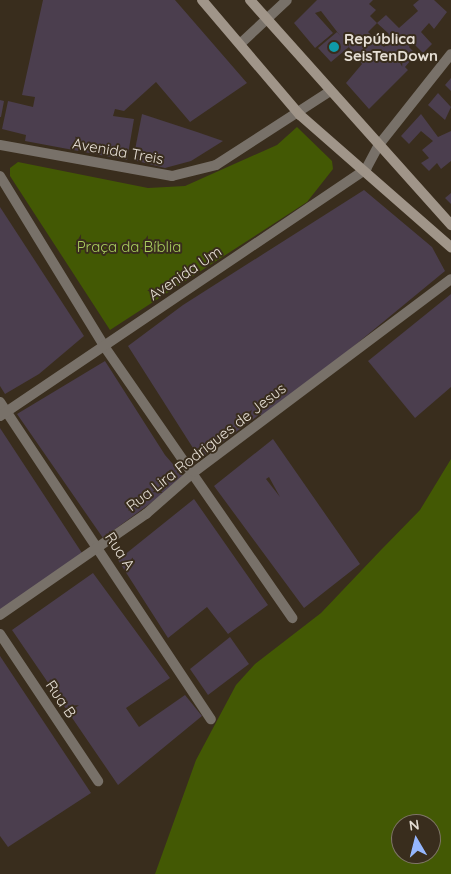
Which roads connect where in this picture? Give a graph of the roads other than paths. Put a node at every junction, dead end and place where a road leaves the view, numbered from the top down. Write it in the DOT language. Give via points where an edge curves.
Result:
graph roads {
  1 [pos="202,0"];
  2 [pos="250,0"];
  3 [pos="287,0"];
  4 [pos="268,19"];
  5 [pos="240,44"];
  6 [pos="451,54"];
  7 [pos="329,92"];
  8 [pos="300,115"];
  9 [pos="0,145"];
  10 [pos="378,146"];
  11 [pos="366,169"];
  12 [pos="0,176"];
  13 [pos="451,225"];
  14 [pos="451,247"];
  15 [pos="451,279"];
  16 [pos="104,346"];
  17 [pos="0,402"];
  18 [pos="3,414"];
  19 [pos="194,472"];
  20 [pos="100,548"];
  21 [pos="0,615"];
  22 [pos="292,618"];
  23 [pos="0,634"];
  24 [pos="211,719"];
  25 [pos="98,781"];
  1 -- 5 [label="street"];
  2 -- 4 [label="street"];
  3 -- 4 [label="street"];
  4 -- 5 [label="street"];
  4 -- 7 [label="street"];
  5 -- 8 [label="street"];
  6 -- 10 [label="street, Avenida Um"];
  7 -- 8 [label="street, Avenida Treis"];
  7 -- 10 [label="street"];
  8 -- 9 [label="street, Avenida Treis" via="216,165 172,176"];
  8 -- 11 [label="street"];
  10 -- 11 [label="street, Avenida Um"];
  10 -- 13 [label="street"];
  11 -- 14 [label="street"];
  11 -- 16 [label="street, Avenida Um"];
  12 -- 16 [label="street"];
  15 -- 19 [label="street, Rua Lira Rodrigues de Jesus"];
  16 -- 18 [label="street, Avenida Um"];
  16 -- 19 [label="street"];
  17 -- 18 [label="street, Rua A"];
  18 -- 20 [label="street, Rua A"];
  19 -- 20 [label="street, Rua Lira Rodrigues de Jesus"];
  19 -- 22 [label="street"];
  20 -- 21 [label="street, Rua Lira Rodrigues de Jesus"];
  20 -- 24 [label="street, Rua A"];
  23 -- 25 [label="street, Rua B"];
}
